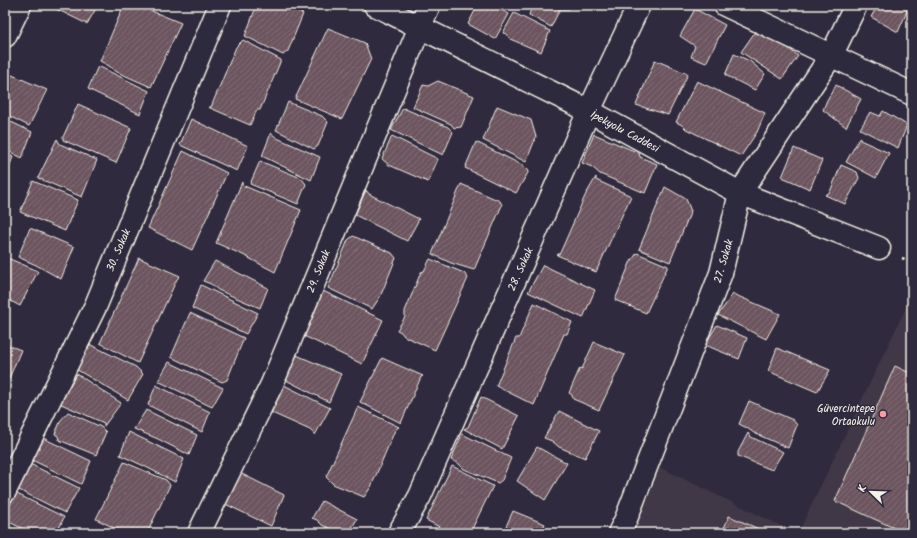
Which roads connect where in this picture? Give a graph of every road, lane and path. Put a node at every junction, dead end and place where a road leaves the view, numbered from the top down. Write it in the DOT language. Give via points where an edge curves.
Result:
graph roads {
  1 [pos="20,5"];
  2 [pos="220,5"];
  3 [pos="375,5"];
  4 [pos="429,5"];
  5 [pos="639,5"];
  6 [pos="725,5"];
  7 [pos="856,5"];
  8 [pos="419,28"];
  9 [pos="5,36"];
  10 [pos="831,56"];
  11 [pos="912,94"];
  12 [pos="589,111"];
  13 [pos="740,193"];
  14 [pos="879,248"];
  15 [pos="5,491"];
  16 [pos="198,533"];
  17 [pos="399,533"];
  18 [pos="619,533"];
  1 -- 9 [label="street"];
  2 -- 15 [label="street, 30. Sokak" via="96,305"];
  3 -- 8 [label="street, İpekyolu Caddesi"];
  4 -- 8 [label="street, 29. Sokak"];
  5 -- 12 [label="street, 28. Sokak"];
  6 -- 10 [label="street"];
  7 -- 10 [label="street, 27. Sokak"];
  8 -- 12 [label="street, İpekyolu Caddesi"];
  8 -- 16 [label="street, 29. Sokak" via="272,384"];
  10 -- 11 [label="street"];
  10 -- 13 [label="street, 27. Sokak"];
  12 -- 13 [label="street, İpekyolu Caddesi"];
  12 -- 17 [label="street, 28. Sokak" via="420,496"];
  13 -- 14 [label="street, İpekyolu Caddesi"];
  13 -- 18 [label="street, 27. Sokak" via="721,273"];
}
